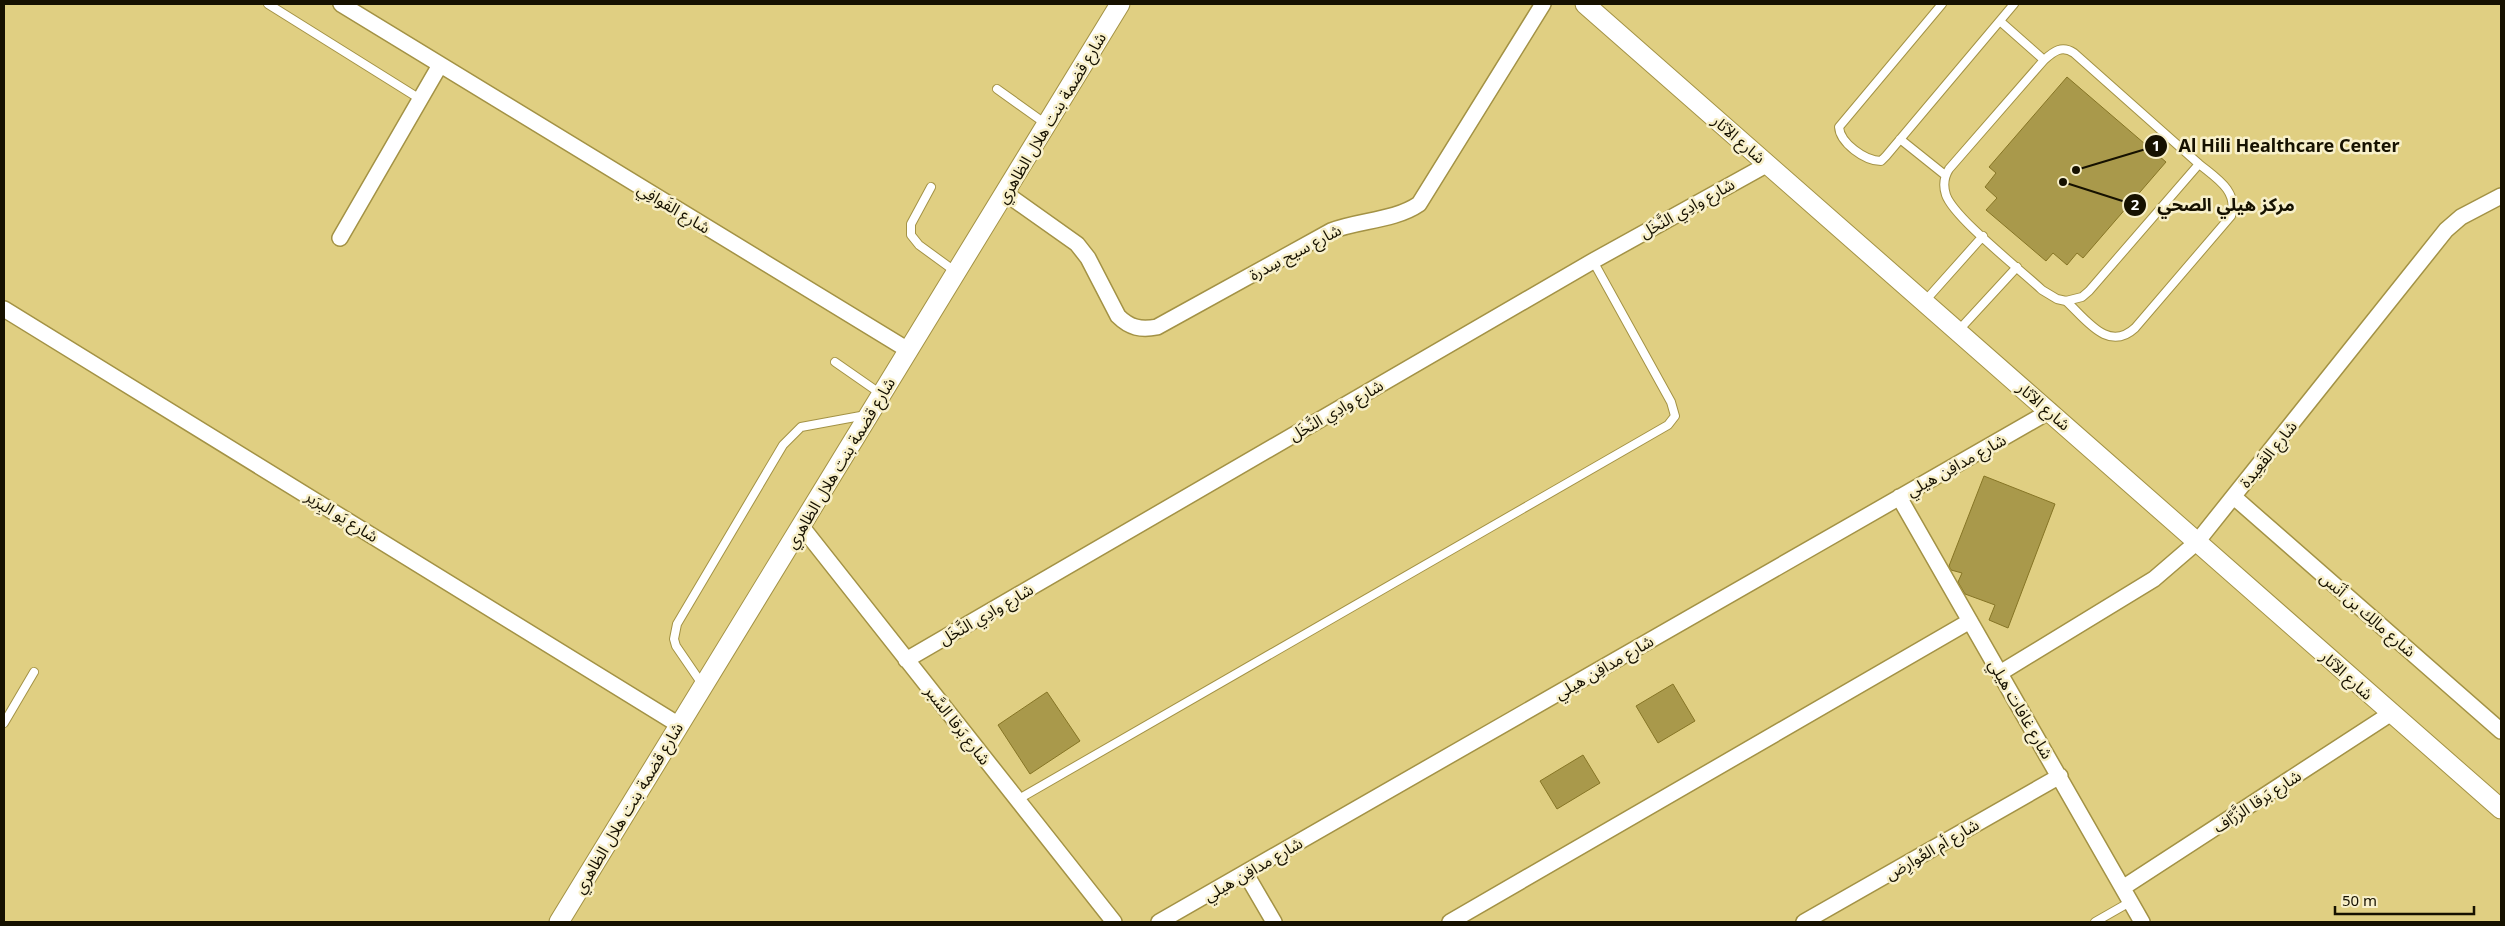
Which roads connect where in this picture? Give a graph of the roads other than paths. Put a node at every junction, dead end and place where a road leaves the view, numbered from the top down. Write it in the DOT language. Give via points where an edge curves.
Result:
graph roads {
  1 [pos="268,4"];
  2 [pos="1120,4"];
  3 [pos="1543,4"];
  4 [pos="1585,4"];
  5 [pos="1942,4"];
  6 [pos="2014,4"];
  7 [pos="348,5"];
  8 [pos="2001,22"];
  9 [pos="2044,60"];
  10 [pos="440,65"];
  11 [pos="997,89"];
  12 [pos="420,98"];
  13 [pos="1047,124"];
  14 [pos="1900,140"];
  15 [pos="1768,164"];
  16 [pos="2199,164"];
  17 [pos="1945,175"];
  18 [pos="931,187"];
  19 [pos="1006,193"];
  20 [pos="2501,196"];
  21 [pos="1983,236"];
  22 [pos="340,238"];
  23 [pos="1594,261"];
  24 [pos="2017,267"];
  25 [pos="956,272"];
  26 [pos="2066,300"];
  27 [pos="1925,301"];
  28 [pos="4,309"];
  29 [pos="1958,331"];
  30 [pos="908,350"];
  31 [pos="835,362"];
  32 [pos="881,394"];
  33 [pos="2050,412"];
  34 [pos="870,414"];
  35 [pos="1899,497"];
  36 [pos="2234,497"];
  37 [pos="802,527"];
  38 [pos="2197,542"];
  39 [pos="1970,621"];
  40 [pos="906,660"];
  41 [pos="34,672"];
  42 [pos="2000,673"];
  43 [pos="703,686"];
  44 [pos="2390,714"];
  45 [pos="4,722"];
  46 [pos="679,725"];
  47 [pos="2501,731"];
  48 [pos="2060,776"];
  49 [pos="1018,800"];
  50 [pos="2500,804"];
  51 [pos="1246,874"];
  52 [pos="2124,887"];
  53 [pos="2130,902"];
  54 [pos="559,922"];
  55 [pos="1114,922"];
  56 [pos="1158,922"];
  57 [pos="1274,922"];
  58 [pos="1450,922"];
  59 [pos="1804,922"];
  60 [pos="2095,922"];
  61 [pos="2142,922"];
  1 -- 12 [label="lane"];
  2 -- 13 [label="street, شارع قضمة بنت هلال الظاهري"];
  3 -- 19 [label="street, شارع سيح سِدرة" via="1419,204 1399,214 1331,231 1157,327 1136,328 1126,324 1118,316 1088,258 1077,244"];
  4 -- 15 [label="street, شارع الآثار"];
  5 -- 14 [label="lane" via="1839,127 1846,142 1875,161 1881,161"];
  6 -- 8 [label="lane"];
  7 -- 10 [label="street, شارع القَوافِي"];
  8 -- 9 [label="lane"];
  8 -- 14 [label="lane"];
  9 -- 16 [label="lane" via="2060,48 2067,48"];
  9 -- 17 [label="lane"];
  10 -- 12 [label="street"];
  10 -- 30 [label="street, شارع القَوافِي"];
  11 -- 13 [label="lane"];
  12 -- 22 [label="street"];
  13 -- 19 [label="street, شارع قضمة بنت هلال الظاهري"];
  14 -- 17 [label="lane"];
  15 -- 23 [label="street, شارع وادِي النَّخَل"];
  15 -- 27 [label="street, شارع الآثار"];
  16 -- 26 [label="lane" via="2089,291 2082,297"];
  16 -- 26 [label="lane" via="2232,196 2231,216 2135,328 2127,336 2108,338"];
  17 -- 21 [label="lane" via="1945,193 1950,204"];
  18 -- 25 [label="lane" via="911,224 911,235"];
  19 -- 25 [label="street, شارع قضمة بنت هلال الظاهري"];
  20 -- 36 [label="street, شارع القَعِيدة" via="2461,217 2446,230"];
  21 -- 24 [label="lane"];
  21 -- 27 [label="lane"];
  23 -- 40 [label="street, شارع وادِي النَّخَل"];
  23 -- 49 [label="lane" via="1672,402 1675,416 1668,425"];
  24 -- 26 [label="lane" via="2042,290 2057,299"];
  24 -- 29 [label="lane"];
  25 -- 30 [label="street, شارع قضمة بنت هلال الظاهري"];
  27 -- 29 [label="street, شارع الآثار"];
  28 -- 46 [label="street, شارع يَو البِرَير"];
  29 -- 33 [label="street, شارع الآثار"];
  30 -- 32 [label="street, شارع قضمة بنت هلال الظاهري"];
  31 -- 32 [label="lane"];
  32 -- 34 [label="street, شارع قضمة بنت هلال الظاهري"];
  33 -- 35 [label="street, شارع مدافِن هيلي"];
  33 -- 38 [label="street, شارع الآثار"];
  34 -- 37 [label="street, شارع قضمة بنت هلال الظاهري"];
  34 -- 43 [label="lane" via="801,427 783,445 677,624 676,646"];
  35 -- 39 [label="street, شارع غافات هيلي"];
  35 -- 51 [label="street, شارع مدافِن هيلي"];
  36 -- 38 [label="street, شارع القَعِيدة"];
  36 -- 47 [label="street, شارع مالِك بن أنَس"];
  37 -- 40 [label="street, شارع بَرقا السَّبر"];
  37 -- 43 [label="street, شارع قضمة بنت هلال الظاهري"];
  38 -- 42 [label="street, شارع القَعِيدة" via="2154,578"];
  38 -- 44 [label="street, شارع الآثار"];
  39 -- 42 [label="street, شارع غافات هيلي"];
  39 -- 58 [label="street"];
  40 -- 49 [label="street, شارع بَرقا السَّبر"];
  41 -- 45 [label="lane"];
  42 -- 48 [label="street, شارع غافات هيلي"];
  43 -- 46 [label="street, شارع قضمة بنت هلال الظاهري"];
  44 -- 50 [label="street, شارع الآثار"];
  44 -- 52 [label="street, شارع بَرقا الزَّرَّاف"];
  46 -- 54 [label="street, شارع قضمة بنت هلال الظاهري"];
  48 -- 52 [label="street, شارع غافات هيلي"];
  48 -- 59 [label="street, شارع أم العُوارِض"];
  49 -- 55 [label="street, شارع بَرقا السَّبر"];
  51 -- 56 [label="street, شارع مدافِن هيلي"];
  51 -- 57 [label="street"];
  52 -- 53 [label="street, شارع غافات هيلي"];
  53 -- 60 [label="lane"];
  53 -- 61 [label="street, شارع غافات هيلي"];
}
